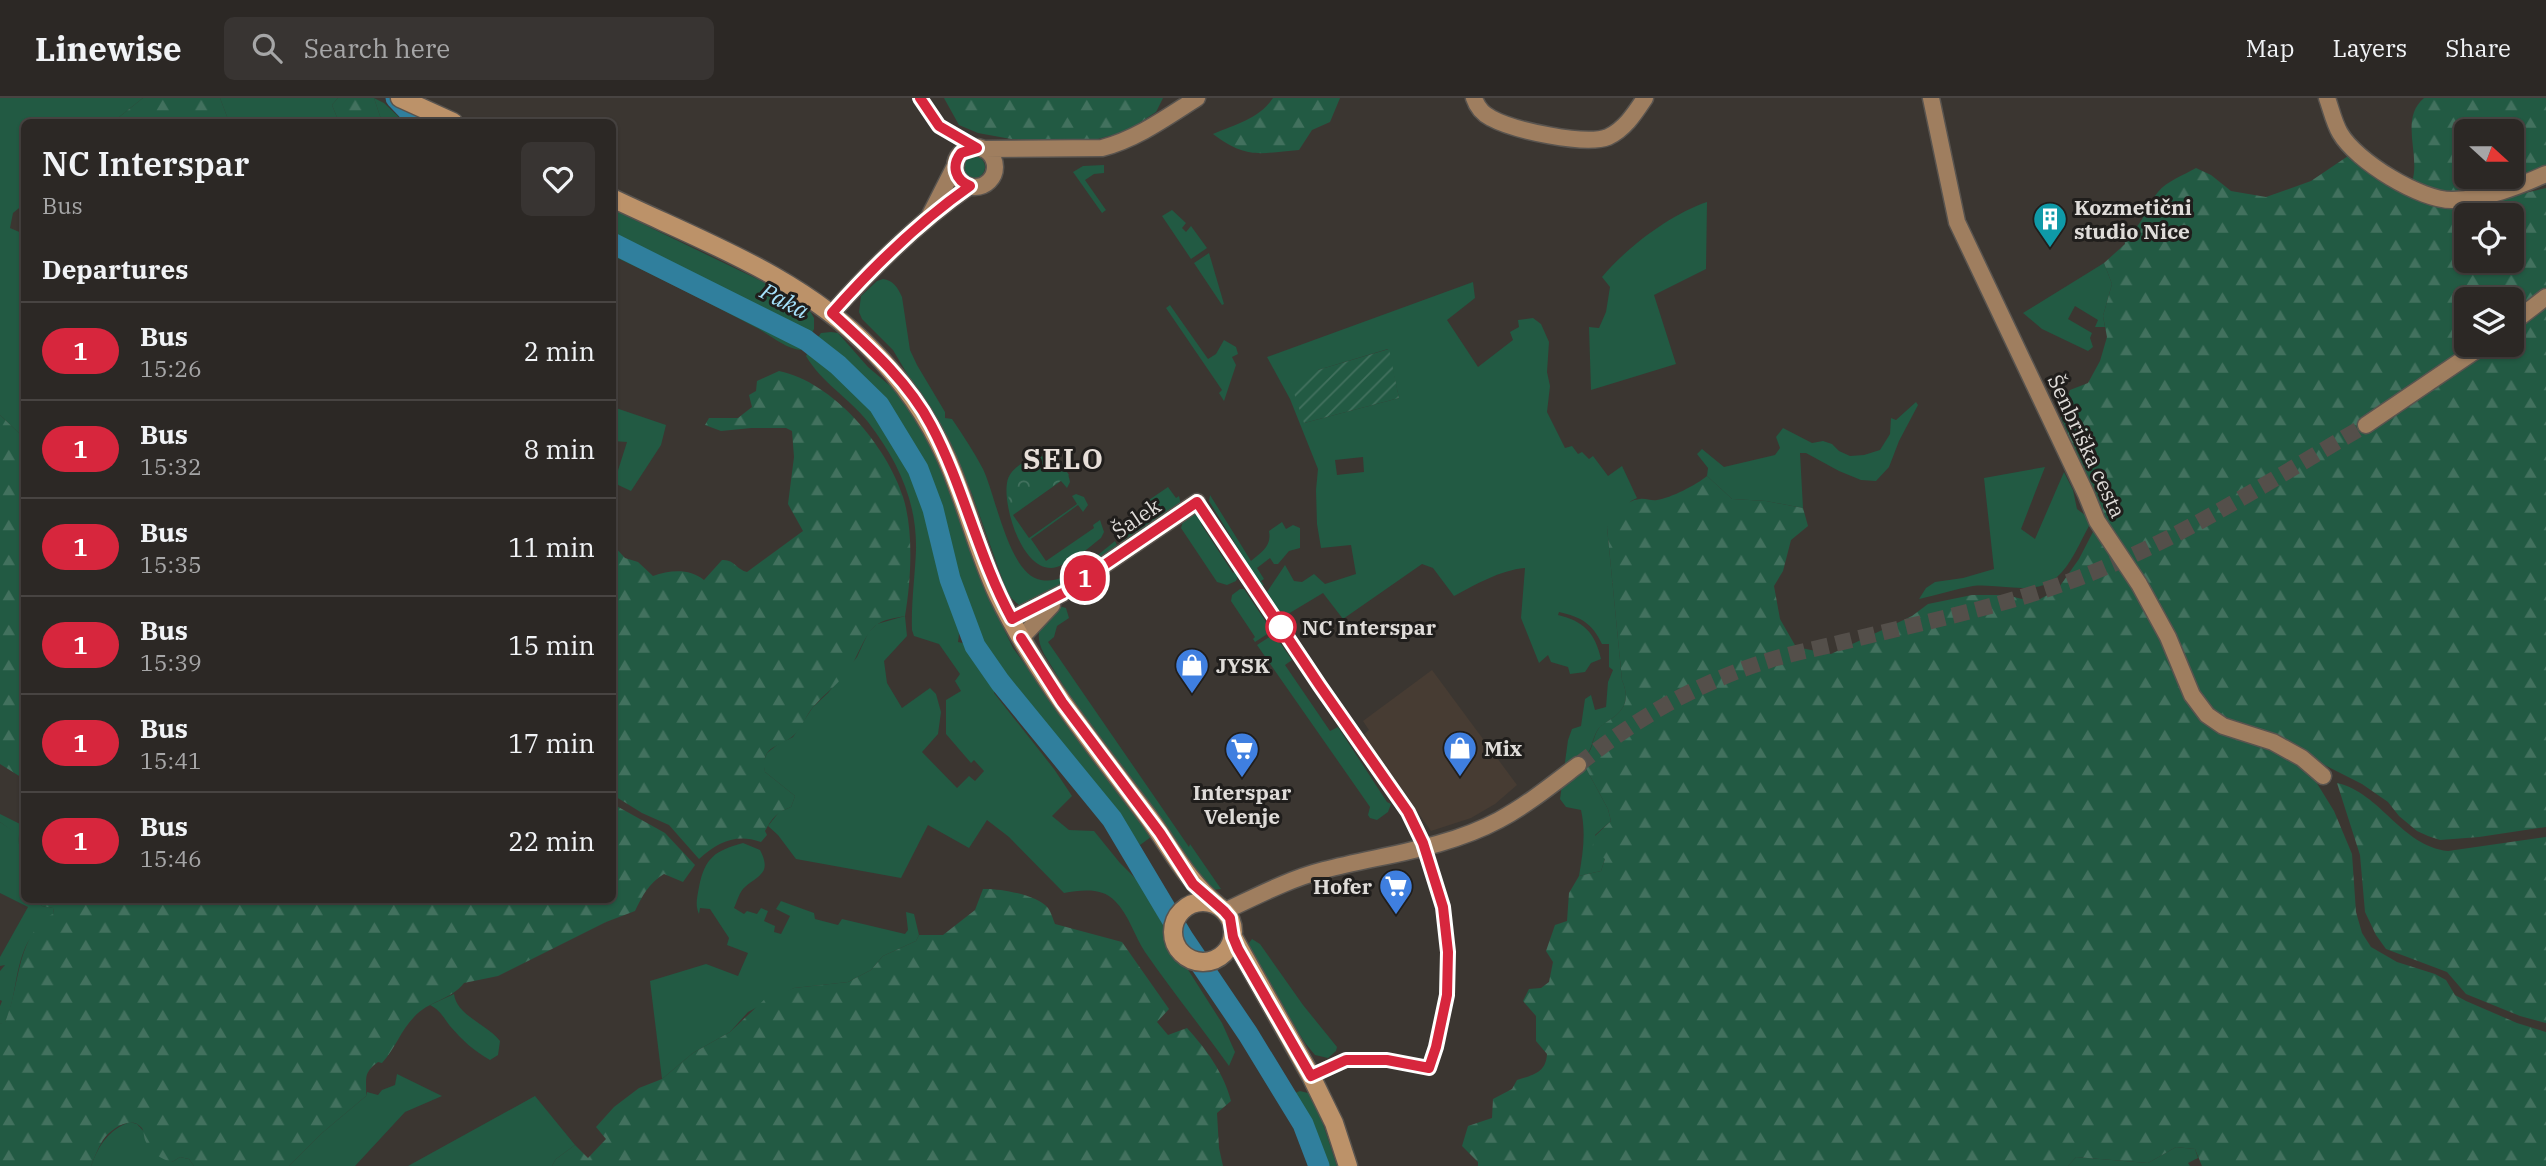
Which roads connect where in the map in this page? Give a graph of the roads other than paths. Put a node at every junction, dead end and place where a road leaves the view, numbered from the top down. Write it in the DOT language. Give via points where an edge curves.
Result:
graph roads {
  1 [pos="400,98"];
  2 [pos="1198,98"];
  3 [pos="1474,98"];
  4 [pos="1645,98"];
  5 [pos="1931,98"];
  6 [pos="2327,98"];
  7 [pos="446,119"];
  8 [pos="983,149"];
  9 [pos="1028,150"];
  10 [pos="956,163"];
  11 [pos="993,174"];
  12 [pos="2546,174"];
  13 [pos="970,186"];
  14 [pos="616,200"];
  15 [pos="929,218"];
  16 [pos="2546,297"];
  17 [pos="832,313"];
  18 [pos="2524,314"];
  19 [pos="2466,357"];
  20 [pos="2366,425"];
  21 [pos="1197,502"];
  22 [pos="1063,593"];
  23 [pos="1012,619"];
  24 [pos="1021,638"];
  25 [pos="1578,765"];
  26 [pos="2323,776"];
  27 [pos="1193,884"];
  28 [pos="1198,902"];
  29 [pos="1221,908"];
  30 [pos="1233,937"];
  31 [pos="1218,958"];
  32 [pos="1249,969"];
  33 [pos="1348,1166"];
  1 -- 7 [label="main road"];
  2 -- 9 [label="street" via="1117,144"];
  3 -- 4 [label="street" via="1492,119 1584,141 1617,132"];
  5 -- 26 [label="street, Šenbriška cesta" via="1957,222 2097,521 2168,637 2192,695 2207,715 2223,726 2273,742"];
  6 -- 12 [label="street" via="2340,133 2354,150 2372,165 2431,196 2451,201 2483,197"];
  8 -- 9 [label="street"];
  8 -- 10 [label="street" via="966,150"];
  8 -- 11 [label="street" via="992,157"];
  9 -- 11 [label="street"];
  10 -- 13 [label="street" via="960,180"];
  10 -- 15 [label="street"];
  11 -- 13 [label="street" via="986,184"];
  13 -- 15 [label="street"];
  14 -- 17 [label="main road" via="752,264"];
  15 -- 17 [label="street"];
  16 -- 18 [label="street"];
  17 -- 23 [label="main road" via="871,349 929,422 998,595"];
  19 -- 20 [label="street"];
  21 -- 22 [label="street, Šalek"];
  22 -- 23 [label="street"];
  22 -- 24 [label="street"];
  23 -- 24 [label="main road"];
  24 -- 27 [label="main road"];
  25 -- 29 [label="street" via="1498,821 1411,850 1322,870"];
  27 -- 28 [label="main road"];
  27 -- 29 [label="main road"];
  28 -- 29 [label="main road"];
  28 -- 31 [label="main road" via="1181,910 1173,928 1177,948 1193,961"];
  29 -- 30 [label="main road" via="1233,927"];
  30 -- 31 [label="main road"];
  30 -- 32 [label="main road"];
  31 -- 32 [label="main road" via="1235,956"];
  32 -- 33 [label="main road" via="1311,1076"];
}
